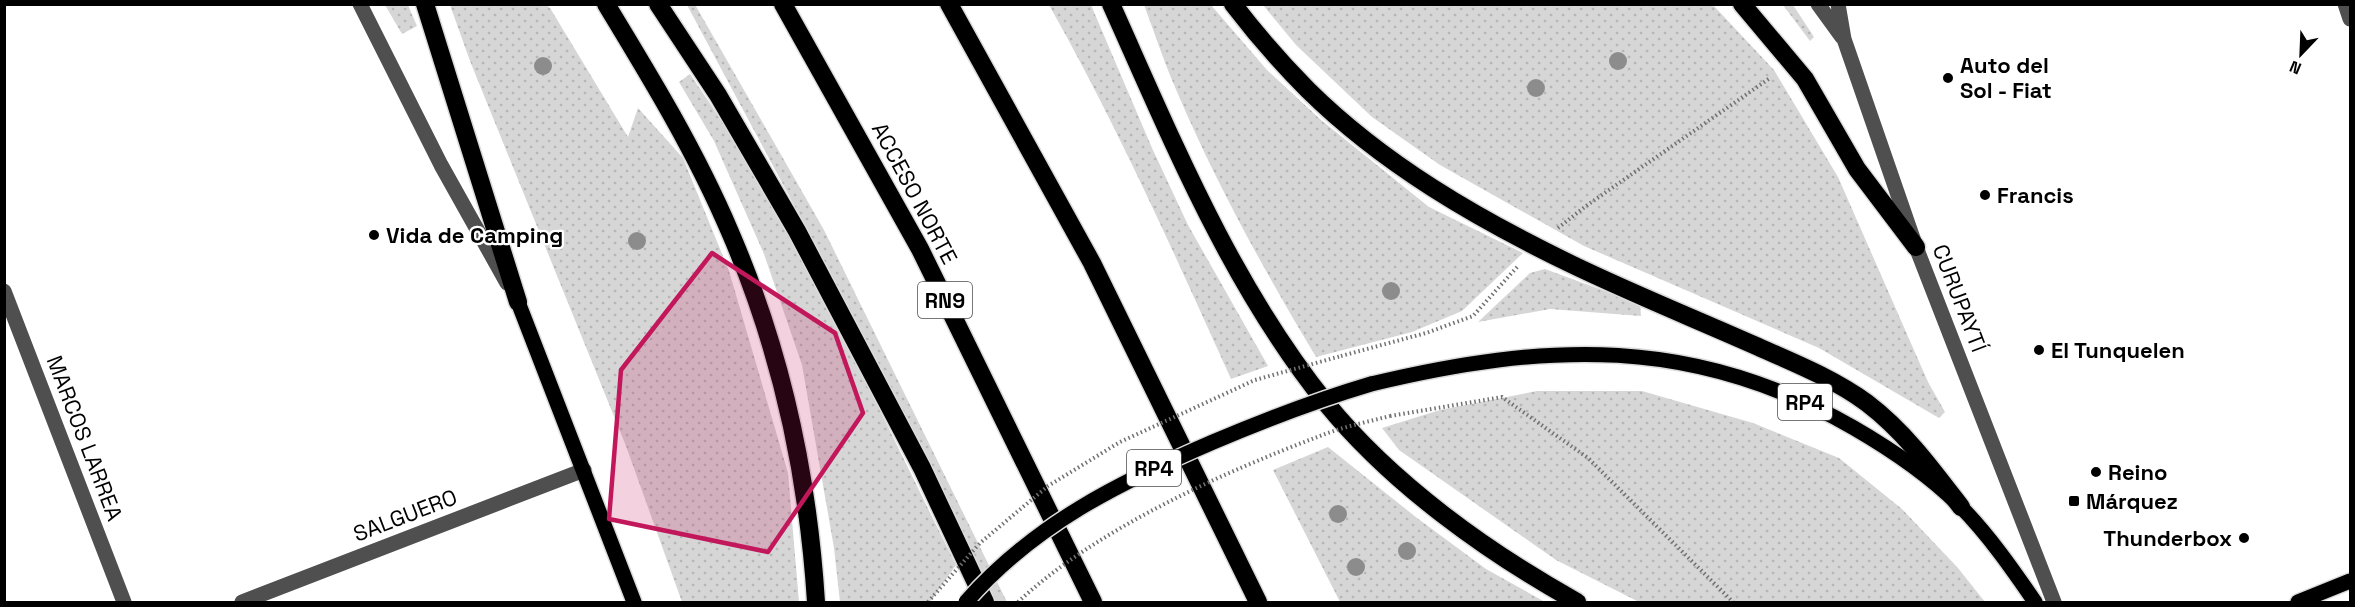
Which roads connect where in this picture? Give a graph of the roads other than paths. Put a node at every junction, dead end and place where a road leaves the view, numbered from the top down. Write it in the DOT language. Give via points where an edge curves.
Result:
graph roads {
  1 [pos="360,4"];
  2 [pos="425,4"];
  3 [pos="606,4"];
  4 [pos="658,4"];
  5 [pos="783,4"];
  6 [pos="949,4"];
  7 [pos="1111,4"];
  8 [pos="1233,4"];
  9 [pos="1742,4"];
  10 [pos="1818,4"];
  11 [pos="1838,4"];
  12 [pos="2345,4"];
  13 [pos="2350,19"];
  14 [pos="1844,39"];
  15 [pos="1916,247"];
  16 [pos="4,291"];
  17 [pos="518,302"];
  18 [pos="584,470"];
  19 [pos="1960,507"];
  20 [pos="2350,580"];
  21 [pos="124,603"];
  22 [pos="242,603"];
  23 [pos="634,603"];
  24 [pos="816,603"];
  25 [pos="966,603"];
  26 [pos="985,603"];
  27 [pos="1093,603"];
  28 [pos="1258,603"];
  29 [pos="1577,603"];
  30 [pos="2035,603"];
  31 [pos="2054,603"];
  32 [pos="2298,603"];
  1 -- 17 [label="street" via="441,165"];
  2 -- 17 [label="highway"];
  3 -- 24 [label="highway" via="698,165 730,230 760,309 799,455"];
  4 -- 26 [label="highway" via="797,231 922,468"];
  5 -- 27 [label="highway, ACCESO NORTE / RN9" via="920,249"];
  6 -- 28 [label="highway" via="1092,263"];
  7 -- 29 [label="highway" via="1221,240 1275,332 1328,404 1366,447 1464,530"];
  8 -- 19 [label="highway" via="1308,89 1356,133 1431,187 1572,265 1792,361 1851,392 1916,448"];
  9 -- 15 [label="highway" via="1805,79 1857,169"];
  10 -- 14 [label="street"];
  11 -- 14 [label="street, CURUPAYTÍ"];
  12 -- 13 [label="street"];
  14 -- 15 [label="street, CURUPAYTÍ"];
  15 -- 31 [label="street, CURUPAYTÍ"];
  16 -- 21 [label="street, MARCOS LARREA"];
  17 -- 18 [label="main road"];
  18 -- 22 [label="street, SALGUERO"];
  18 -- 23 [label="main road"];
  19 -- 25 [label="main road, RP4, bridge" via="1920,471 1883,446 1816,407 1740,376 1702,366 1627,356 1540,356 1457,366 1371,384 1275,416 1125,481 1046,529 1005,562"];
  19 -- 30 [label="main road, RP4"];
  20 -- 32 [label="main road"];
}
